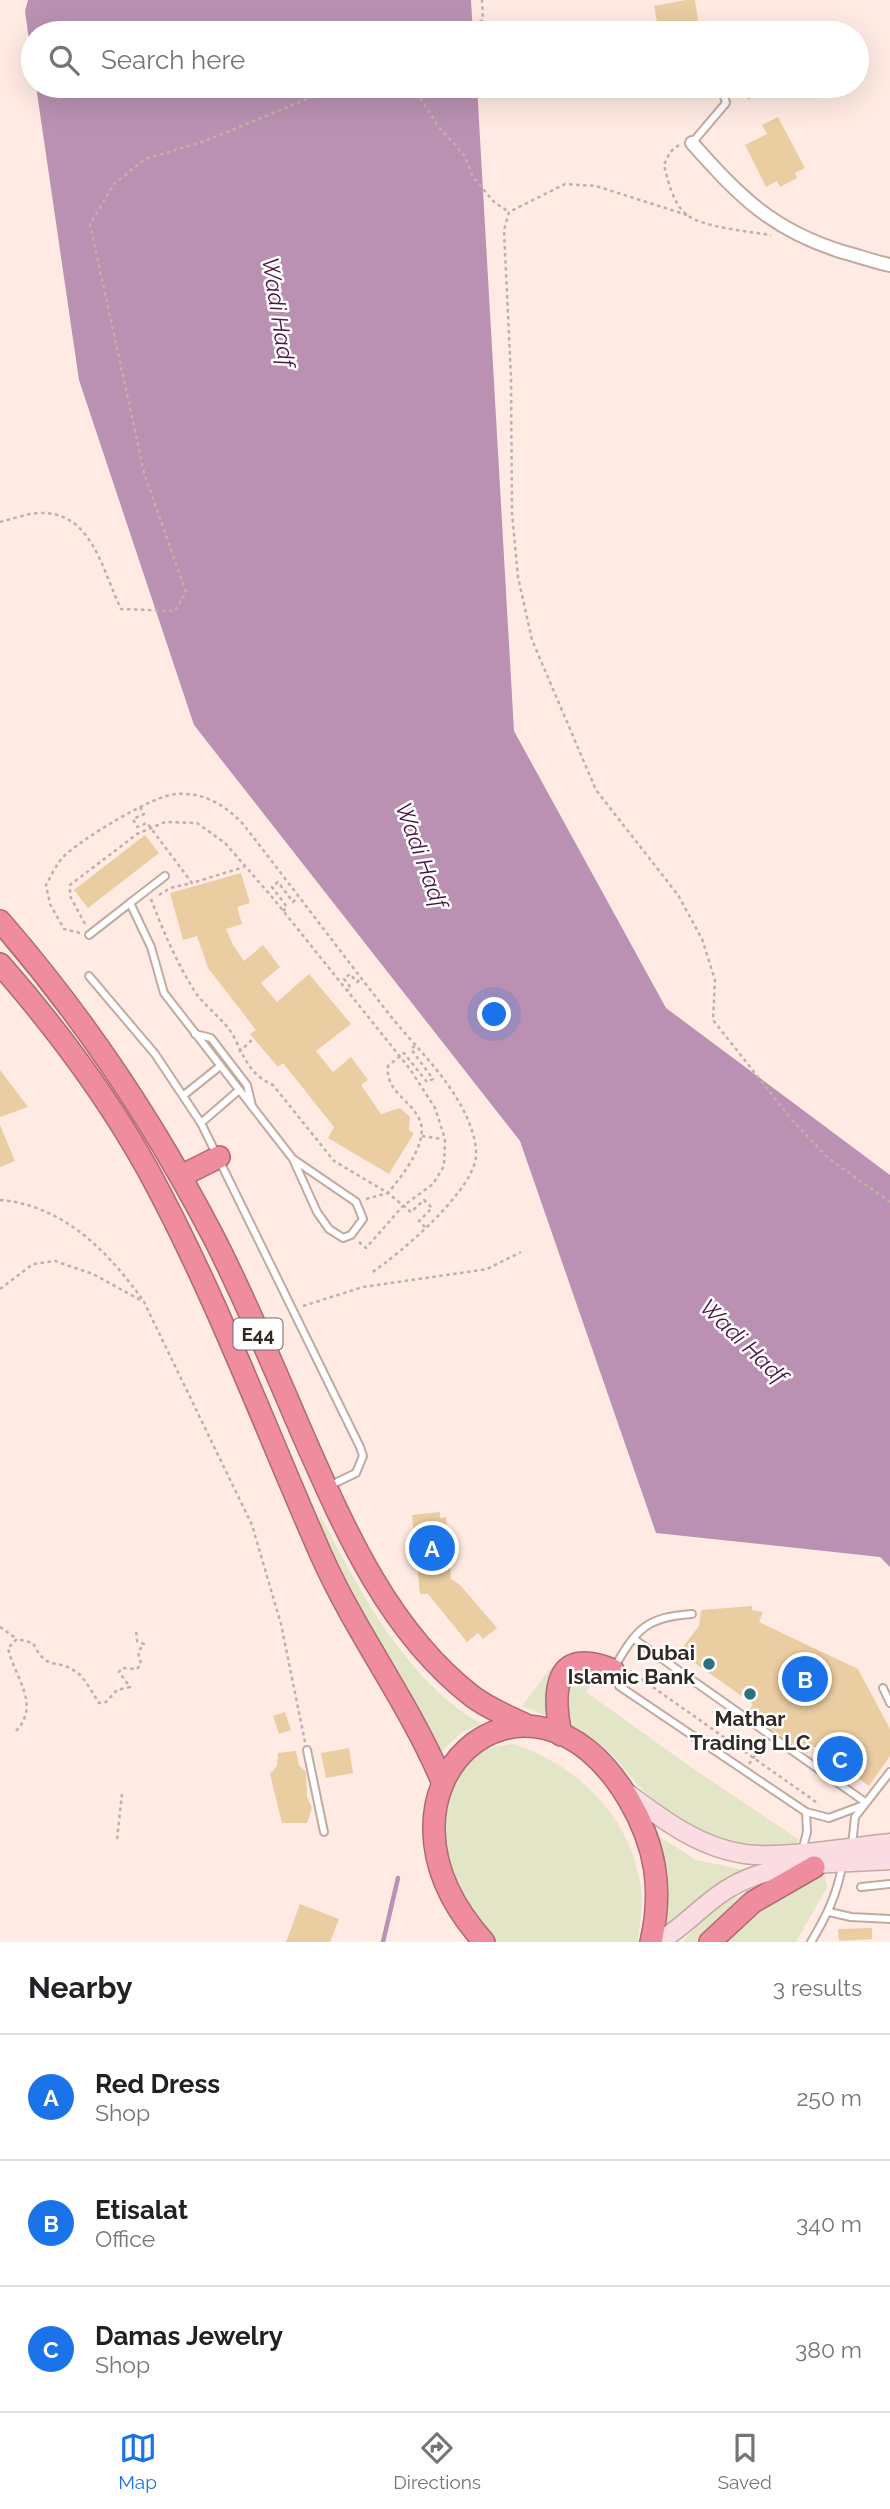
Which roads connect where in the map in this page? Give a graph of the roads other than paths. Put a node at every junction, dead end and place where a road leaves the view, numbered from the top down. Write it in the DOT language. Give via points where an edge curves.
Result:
graph roads {
  1 [pos="725,98"];
  2 [pos="692,144"];
  3 [pos="890,265"];
  4 [pos="165,876"];
  5 [pos="130,903"];
  6 [pos="0,922"];
  7 [pos="89,935"];
  8 [pos="0,964"];
  9 [pos="89,976"];
  10 [pos="195,1034"];
  11 [pos="219,1067"];
  12 [pos="238,1091"];
  13 [pos="184,1095"];
  14 [pos="252,1108"];
  15 [pos="201,1123"];
  16 [pos="219,1157"];
  17 [pos="293,1159"];
  18 [pos="181,1176"];
  19 [pos="326,1487"];
  20 [pos="298,1499"];
  21 [pos="692,1614"];
  22 [pos="634,1639"];
  23 [pos="614,1676"];
  24 [pos="883,1688"];
  25 [pos="890,1703"];
  26 [pos="528,1726"];
  27 [pos="561,1735"];
  28 [pos="307,1750"];
  29 [pos="890,1772"];
  30 [pos="442,1782"];
  31 [pos="624,1791"];
  32 [pos="863,1804"];
  33 [pos="806,1812"];
  34 [pos="324,1832"];
  35 [pos="890,1843"];
  36 [pos="852,1847"];
  37 [pos="808,1859"];
  38 [pos="890,1860"];
  39 [pos="842,1864"];
  40 [pos="890,1884"];
  41 [pos="861,1887"];
  42 [pos="829,1912"];
  43 [pos="890,1919"];
  44 [pos="484,1942"];
  45 [pos="651,1942"];
  46 [pos="657,1942"];
  47 [pos="710,1942"];
  48 [pos="811,1942"];
  1 -- 2 [label="lane" via="726,103"];
  2 -- 3 [label="street" via="764,215 806,240"];
  4 -- 5 [label="lane"];
  5 -- 7 [label="lane"];
  5 -- 10 [label="lane" via="164,993"];
  6 -- 18 [label="highway, E44" via="106,1054"];
  8 -- 20 [label="highway, E44" via="84,1068 148,1170 190,1252"];
  9 -- 13 [label="lane"];
  10 -- 11 [label="lane"];
  10 -- 14 [label="lane" via="211,1038 247,1085"];
  11 -- 12 [label="lane"];
  11 -- 13 [label="lane"];
  12 -- 14 [label="lane"];
  12 -- 15 [label="lane"];
  13 -- 15 [label="lane"];
  14 -- 17 [label="lane"];
  15 -- 16 [label="lane"];
  16 -- 18 [label="highway"];
  16 -- 19 [label="lane" via="363,1457 356,1473"];
  17 -- 17 [label="lane" via="329,1229 342,1238 351,1234 363,1219 356,1202"];
  18 -- 19 [label="highway, E44"];
  19 -- 20 [label="highway"];
  19 -- 26 [label="highway, E44" via="349,1539 385,1598 426,1651 475,1698"];
  20 -- 30 [label="highway, E44" via="323,1559 417,1724"];
  21 -- 22 [label="lane" via="653,1619"];
  22 -- 23 [label="lane"];
  22 -- 32 [label="lane"];
  23 -- 27 [label="highway" via="585,1662 566,1669 558,1678 555,1704"];
  23 -- 33 [label="lane" via="743,1772"];
  24 -- 25 [label="lane"];
  26 -- 27 [label="highway"];
  26 -- 30 [label="highway" via="485,1735 453,1763"];
  27 -- 31 [label="highway" via="595,1758"];
  28 -- 34 [label="lane"];
  29 -- 32 [label="lane"];
  30 -- 44 [label="highway" via="433,1815 436,1851 454,1900"];
  31 -- 37 [label="main road" via="669,1823 724,1849"];
  31 -- 45 [label="highway" via="652,1848 658,1881"];
  32 -- 33 [label="lane" via="824,1819"];
  32 -- 36 [label="lane" via="853,1823"];
  33 -- 37 [label="lane"];
  35 -- 36 [label="main road"];
  36 -- 37 [label="main road"];
  37 -- 39 [label="main road"];
  37 -- 46 [label="main road" via="746,1879 710,1899"];
  37 -- 47 [label="highway"];
  38 -- 39 [label="main road"];
  39 -- 42 [label="lane"];
  40 -- 41 [label="lane"];
  42 -- 43 [label="lane"];
  42 -- 48 [label="lane"];
}
